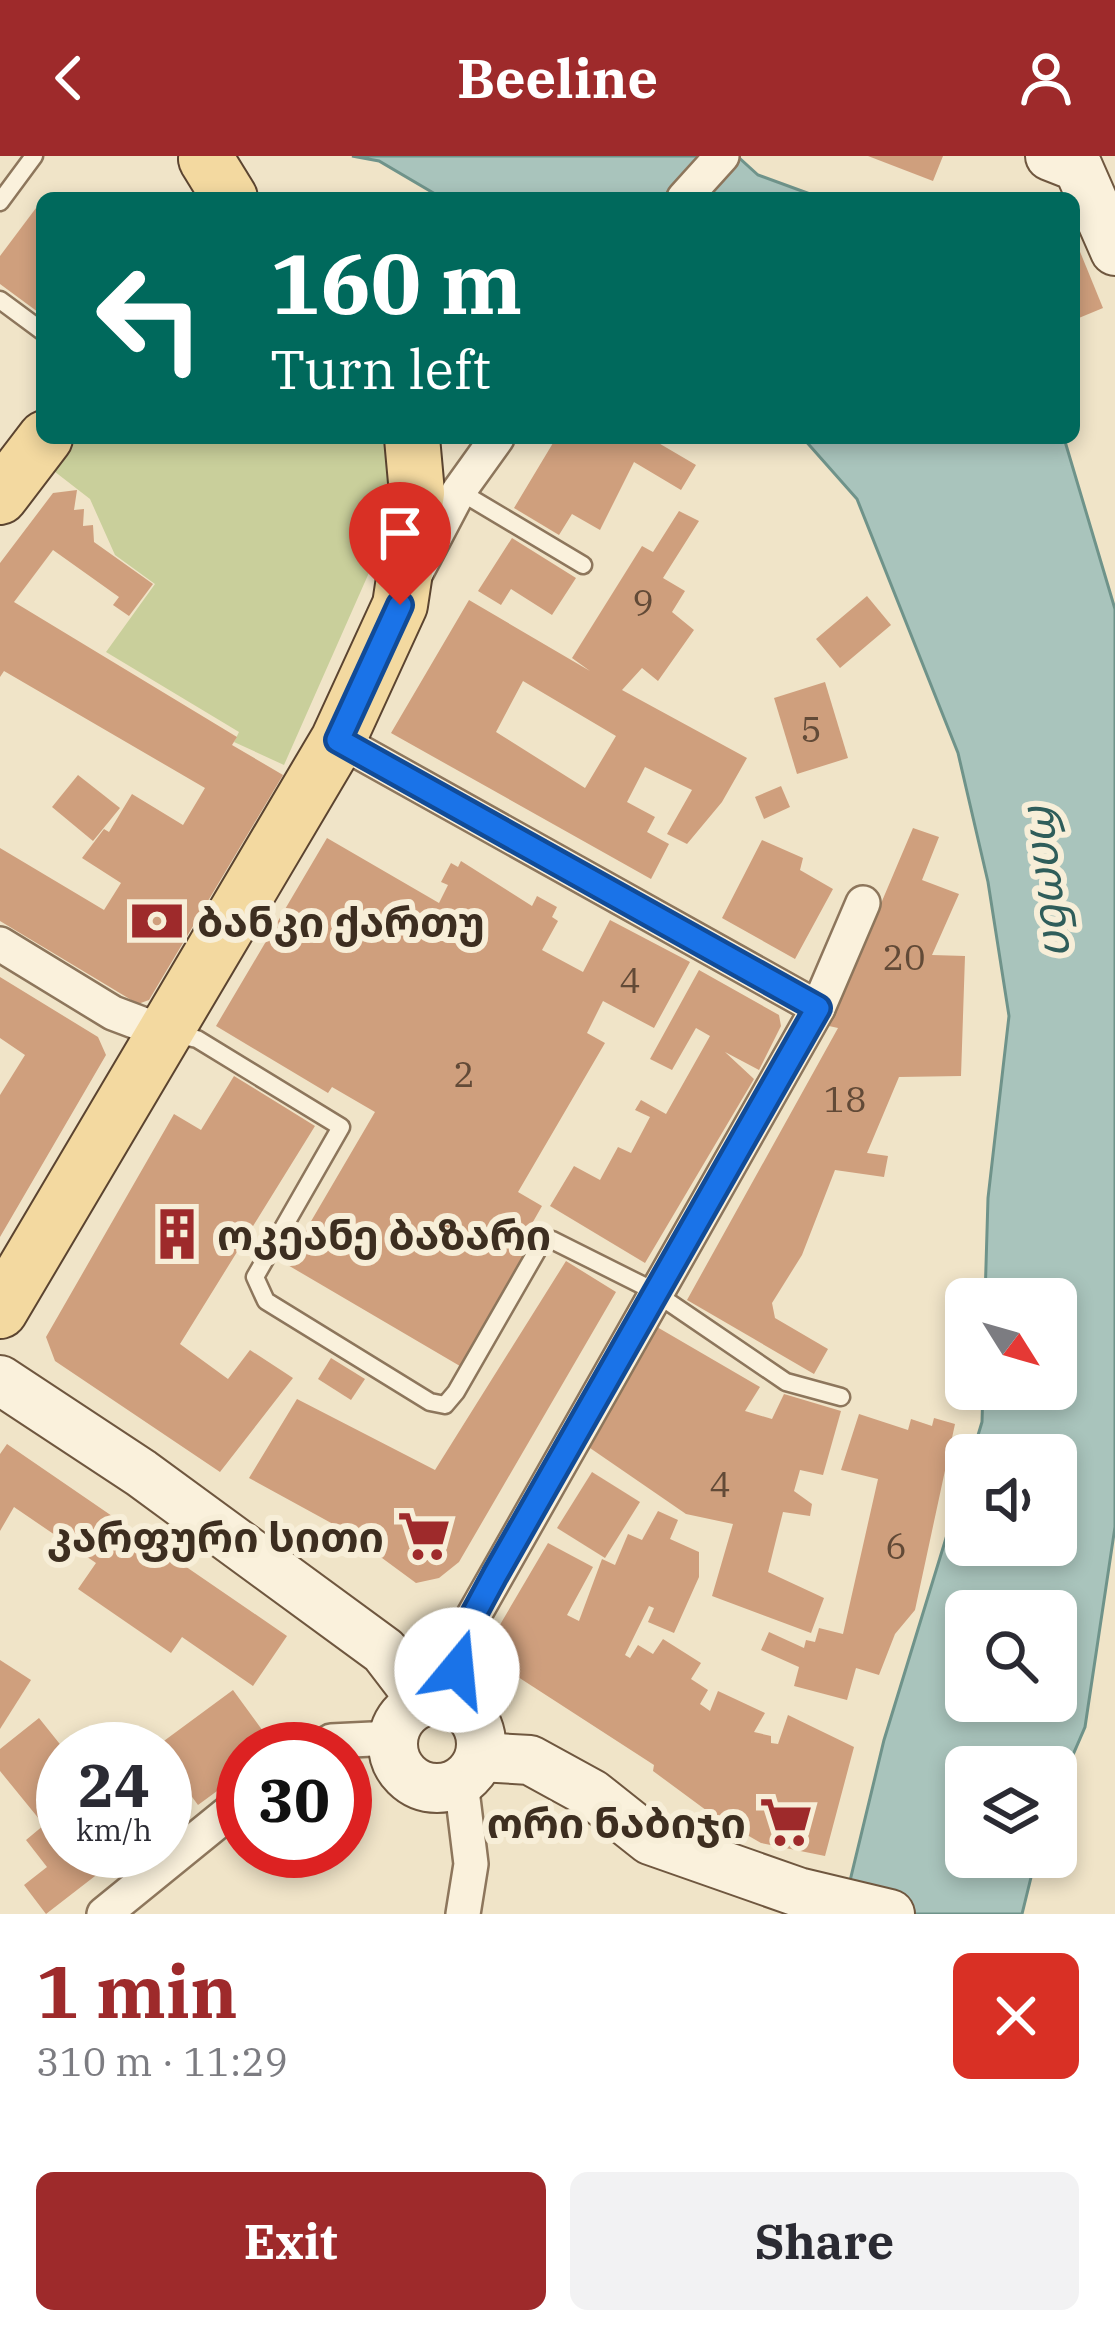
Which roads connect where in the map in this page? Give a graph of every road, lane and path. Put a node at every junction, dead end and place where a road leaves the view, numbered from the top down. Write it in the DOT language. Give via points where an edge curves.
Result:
graph roads {
  1 [pos="34,156"];
  2 [pos="722,156"];
  3 [pos="1064,162"];
  4 [pos="689,192"];
  5 [pos="0,202"];
  6 [pos="1115,251"];
  7 [pos="0,300"];
  8 [pos="36,327"];
  9 [pos="40,444"];
  10 [pos="413,444"];
  11 [pos="493,444"];
  12 [pos="459,491"];
  13 [pos="0,497"];
  14 [pos="583,565"];
  15 [pos="400,605"];
  16 [pos="338,740"];
  17 [pos="863,903"];
  18 [pos="0,944"];
  19 [pos="818,1008"];
  20 [pos="166,1033"];
  21 [pos="659,1295"];
  22 [pos="0,1311"];
  23 [pos="0,1380"];
  24 [pos="841,1397"];
  25 [pos="423,1714"];
  26 [pos="372,1730"];
  27 [pos="471,1770"];
  28 [pos="216,1824"];
  29 [pos="104,1914"];
  30 [pos="463,1914"];
  31 [pos="890,1914"];
  1 -- 5 [label="lane"];
  2 -- 4 [label="street"];
  3 -- 6 [label="main road"];
  7 -- 8 [label="lane"];
  9 -- 13 [label="main road"];
  10 -- 15 [label="main road" via="417,494"];
  11 -- 12 [label="street"];
  12 -- 14 [label="lane"];
  12 -- 15 [label="street"];
  15 -- 16 [label="main road"];
  16 -- 19 [label="street"];
  16 -- 20 [label="main road"];
  17 -- 19 [label="street"];
  18 -- 20 [label="street" via="113,1013"];
  19 -- 21 [label="street"];
  20 -- 21 [label="lane" via="197,1039 341,1127 256,1277 266,1301 430,1402 445,1405 456,1392 541,1244 568,1244"];
  20 -- 22 [label="main road"];
  21 -- 24 [label="lane" via="786,1382"];
  21 -- 25 [label="street"];
  23 -- 25 [label="main road" via="141,1472 384,1651"];
  25 -- 26 [label="street"];
  25 -- 27 [label="main road" via="472,1715 481,1735"];
  25 -- 27 [label="main road" via="394,1755 413,1782 446,1789"];
  27 -- 30 [label="street"];
  27 -- 31 [label="main road" via="530,1760 592,1794 650,1840 798,1892"];
  28 -- 29 [label="street"];
}
